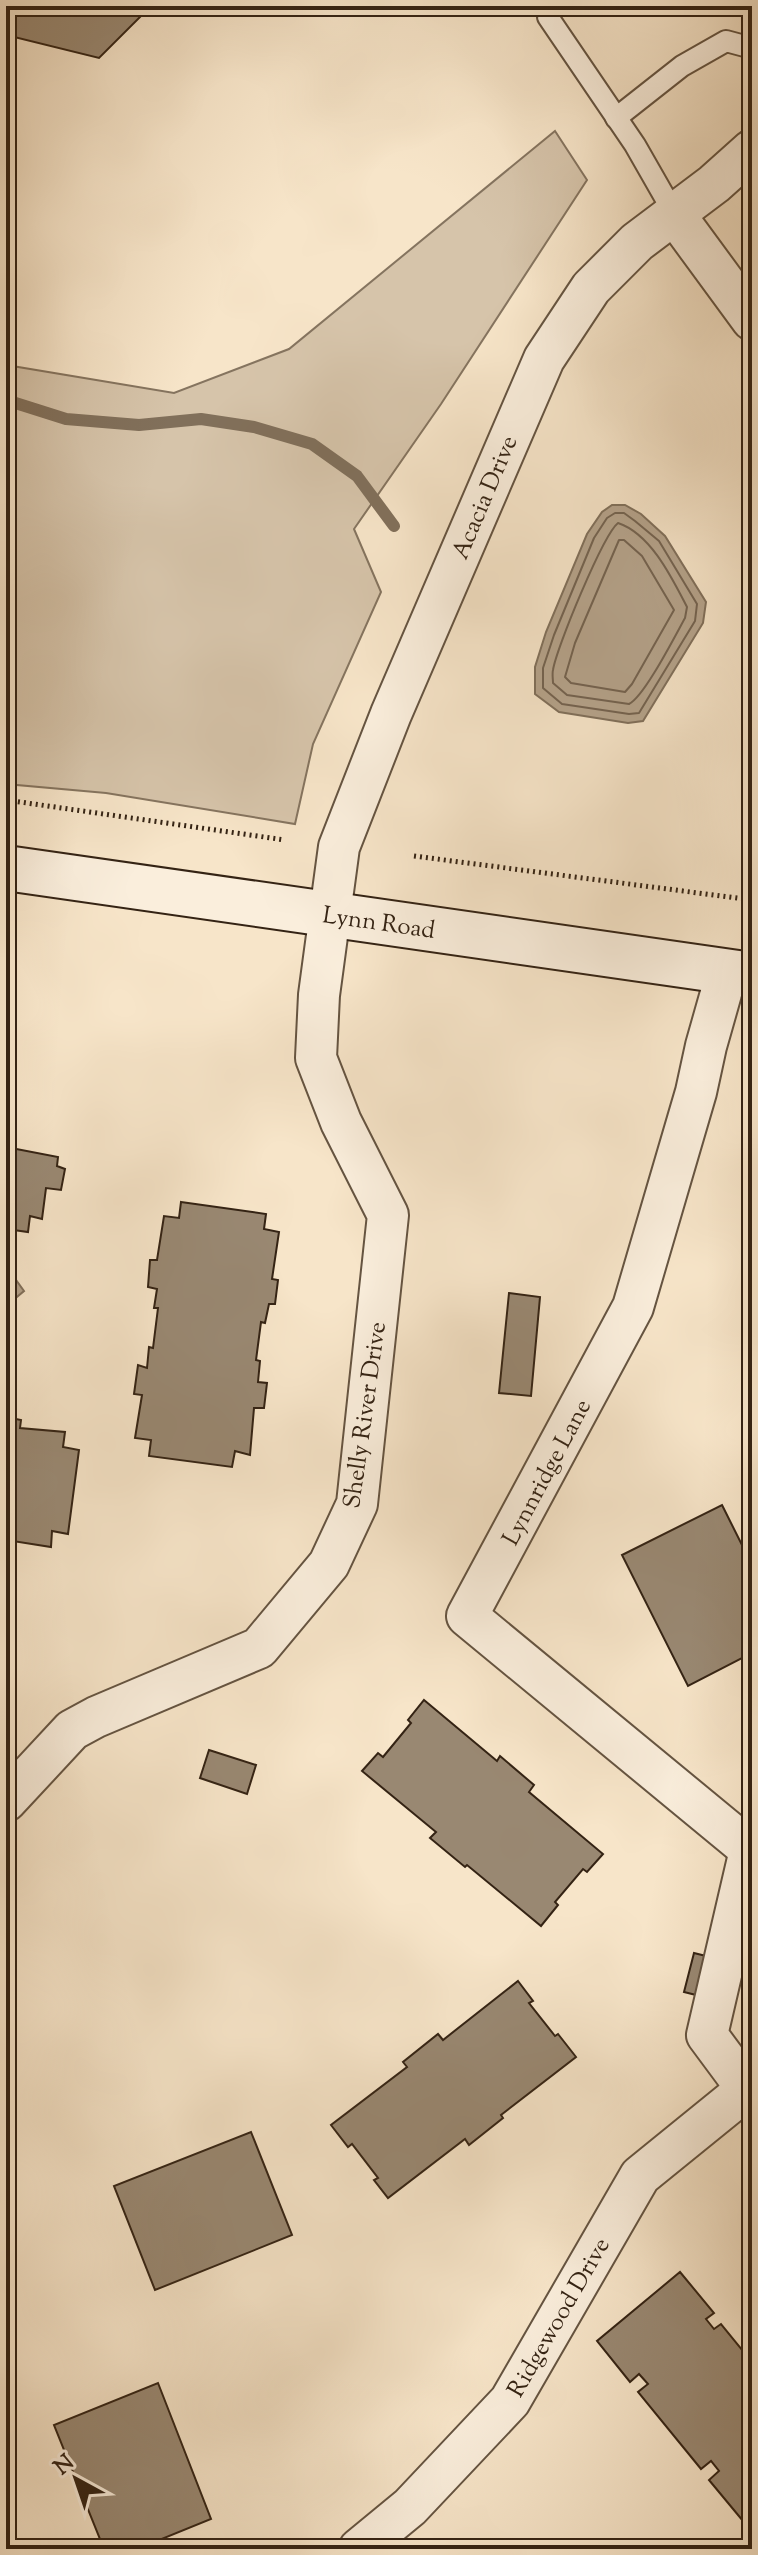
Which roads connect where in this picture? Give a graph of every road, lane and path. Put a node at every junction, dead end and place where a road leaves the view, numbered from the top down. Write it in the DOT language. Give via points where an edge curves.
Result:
graph roads {
  1 [pos="548,17"];
  2 [pos="752,48"];
  3 [pos="616,118"];
  4 [pos="752,150"];
  5 [pos="675,215"];
  6 [pos="752,320"];
  7 [pos="6,800"];
  8 [pos="285,840"];
  9 [pos="414,856"];
  10 [pos="6,868"];
  11 [pos="752,900"];
  12 [pos="332,916"];
  13 [pos="740,974"];
  14 [pos="6,1801"];
  15 [pos="751,1850"];
  16 [pos="750,2087"];
  17 [pos="359,2549"];
  1 -- 3 [label="lane"];
  2 -- 3 [label="lane" via="726,41 682,66"];
  3 -- 5 [label="lane"];
  4 -- 5 [label="street, Acacia Drive"];
  5 -- 6 [label="street"];
  5 -- 12 [label="street, Acacia Drive" via="637,242 591,288 544,359 347,825 339,847"];
  7 -- 8 [label="path"];
  9 -- 11 [label="path"];
  10 -- 12 [label="main road, Lynn Road"];
  12 -- 13 [label="main road, Lynn Road"];
  12 -- 14 [label="street, Shelly River Drive" via="319,995 316,1058 388,1215 357,1504 329,1564 259,1648 72,1730"];
  13 -- 15 [label="street, Lynnridge Lane" via="706,1046 633,1307 467,1616"];
  15 -- 16 [label="street" via="707,2035"];
  16 -- 17 [label="street, Ridgewood Drive" via="640,2176 510,2401 410,2507"];
}
